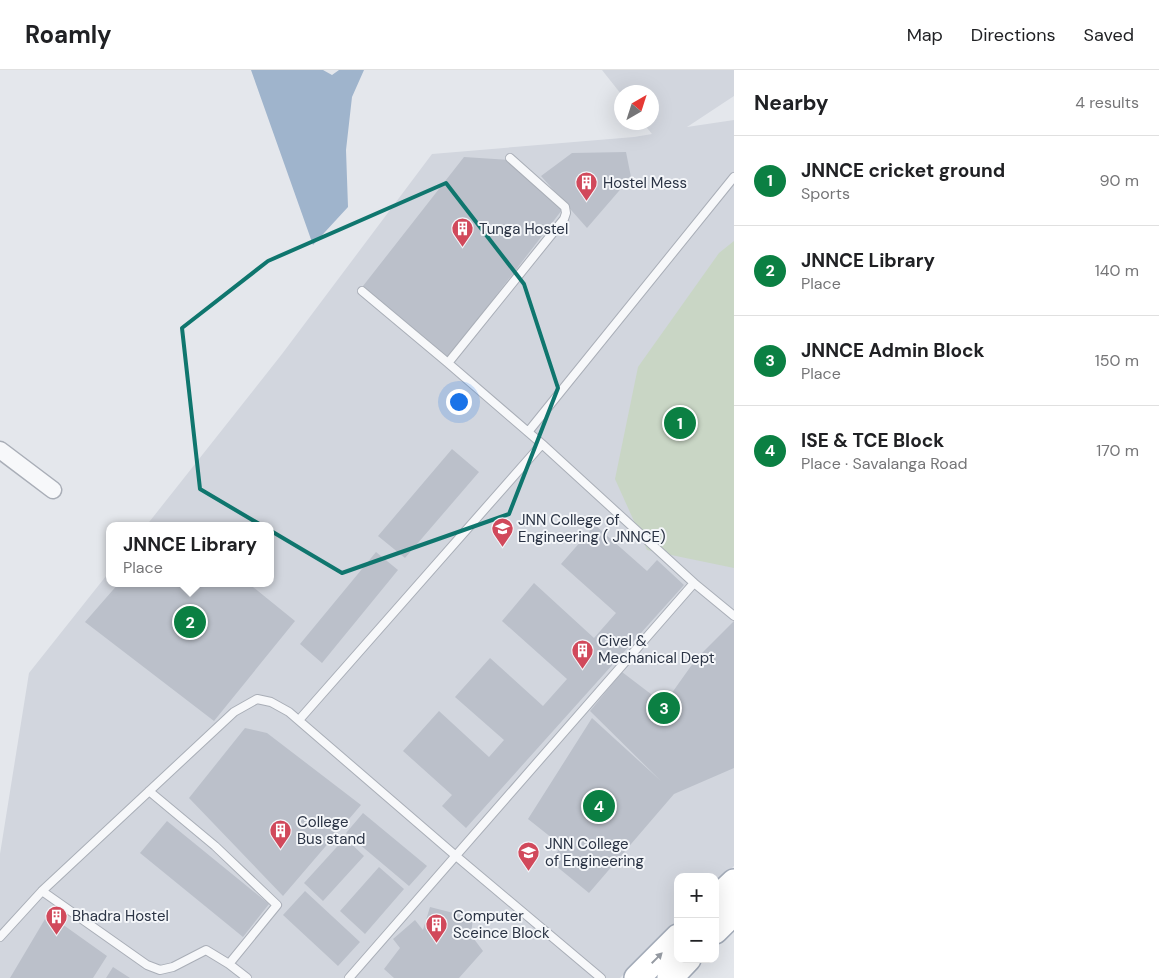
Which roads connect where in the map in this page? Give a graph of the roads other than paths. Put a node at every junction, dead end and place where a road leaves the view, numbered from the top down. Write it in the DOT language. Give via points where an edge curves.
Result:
graph roads {
  1 [pos="510,158"];
  2 [pos="734,177"];
  3 [pos="362,291"];
  4 [pos="448,363"];
  5 [pos="528,432"];
  6 [pos="542,444"];
  7 [pos="0,450"];
  8 [pos="53,490"];
  9 [pos="694,583"];
  10 [pos="734,616"];
  11 [pos="299,720"];
  12 [pos="149,790"];
  13 [pos="456,856"];
  14 [pos="734,882"];
  15 [pos="42,891"];
  16 [pos="719,896"];
  17 [pos="734,912"];
  18 [pos="719,927"];
  19 [pos="0,937"];
  20 [pos="674,941"];
  21 [pos="684,963"];
  22 [pos="229,964"];
  23 [pos="247,978"];
  24 [pos="349,978"];
  25 [pos="601,978"];
  26 [pos="637,978"];
  27 [pos="670,978"];
  1 -- 4 [label="lane" via="565,207 564,220"];
  2 -- 5 [label="lane"];
  3 -- 4 [label="lane"];
  4 -- 5 [label="lane"];
  5 -- 6 [label="lane"];
  6 -- 9 [label="lane"];
  6 -- 11 [label="lane"];
  7 -- 8 [label="street"];
  9 -- 10 [label="lane"];
  9 -- 13 [label="lane"];
  11 -- 12 [label="lane" via="271,702 257,699 234,712"];
  11 -- 13 [label="lane"];
  12 -- 15 [label="lane"];
  12 -- 22 [label="lane" via="277,905"];
  13 -- 24 [label="lane"];
  13 -- 25 [label="lane"];
  14 -- 16 [label="main road"];
  15 -- 19 [label="lane"];
  15 -- 22 [label="lane" via="147,965 160,970 173,967 206,950"];
  17 -- 18 [label="main road"];
  26 -- 20 [label="main road, one-way"];
  21 -- 27 [label="main road"];
  22 -- 23 [label="lane"];
}
